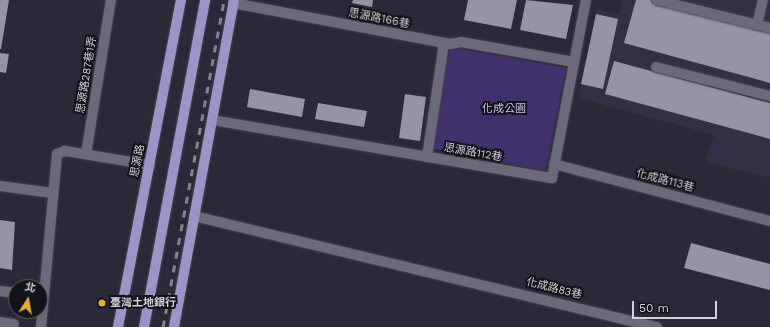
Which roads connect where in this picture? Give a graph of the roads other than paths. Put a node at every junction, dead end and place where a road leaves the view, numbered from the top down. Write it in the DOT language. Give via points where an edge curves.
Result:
graph roads {
  1 [pos="111,0"];
  2 [pos="181,0"];
  3 [pos="205,0"];
  4 [pos="586,0"];
  5 [pos="657,0"];
  6 [pos="763,0"];
  7 [pos="234,2"];
  8 [pos="757,24"];
  9 [pos="770,28"];
  10 [pos="447,44"];
  11 [pos="574,62"];
  12 [pos="656,67"];
  13 [pos="770,96"];
  14 [pos="212,120"];
  15 [pos="86,154"];
  16 [pos="427,157"];
  17 [pos="554,164"];
  18 [pos="150,165"];
  19 [pos="0,186"];
  20 [pos="53,192"];
  21 [pos="194,216"];
  22 [pos="770,221"];
  23 [pos="43,279"];
  24 [pos="0,322"];
  25 [pos="14,324"];
  26 [pos="118,327"];
  27 [pos="144,327"];
  28 [pos="174,327"];
  29 [pos="657,327"];
  1 -- 15 [label="street, 思源路287巷1弄"];
  2 -- 18 [label="main road, 思源路"];
  3 -- 27 [label="main road"];
  4 -- 11 [label="street, 思源路112巷"];
  5 -- 8 [label="street"];
  6 -- 8 [label="street"];
  7 -- 10 [label="street, 思源路166巷"];
  7 -- 14 [label="main road"];
  8 -- 9 [label="street"];
  10 -- 11 [label="street, 思源路166巷" via="462,42"];
  10 -- 16 [label="street"];
  11 -- 17 [label="street, 思源路112巷"];
  12 -- 13 [label="street"];
  14 -- 16 [label="street, 思源路112巷"];
  14 -- 21 [label="main road"];
  15 -- 18 [label="street"];
  15 -- 20 [label="street" via="65,151 57,154"];
  16 -- 17 [label="street, 思源路112巷" via="552,178"];
  17 -- 22 [label="street, 化成路113巷"];
  18 -- 26 [label="main road, 思源路"];
  19 -- 20 [label="street"];
  20 -- 23 [label="street"];
  21 -- 28 [label="main road"];
  21 -- 29 [label="street, 化成路83巷" via="445,274"];
  24 -- 25 [label="street"];
}
